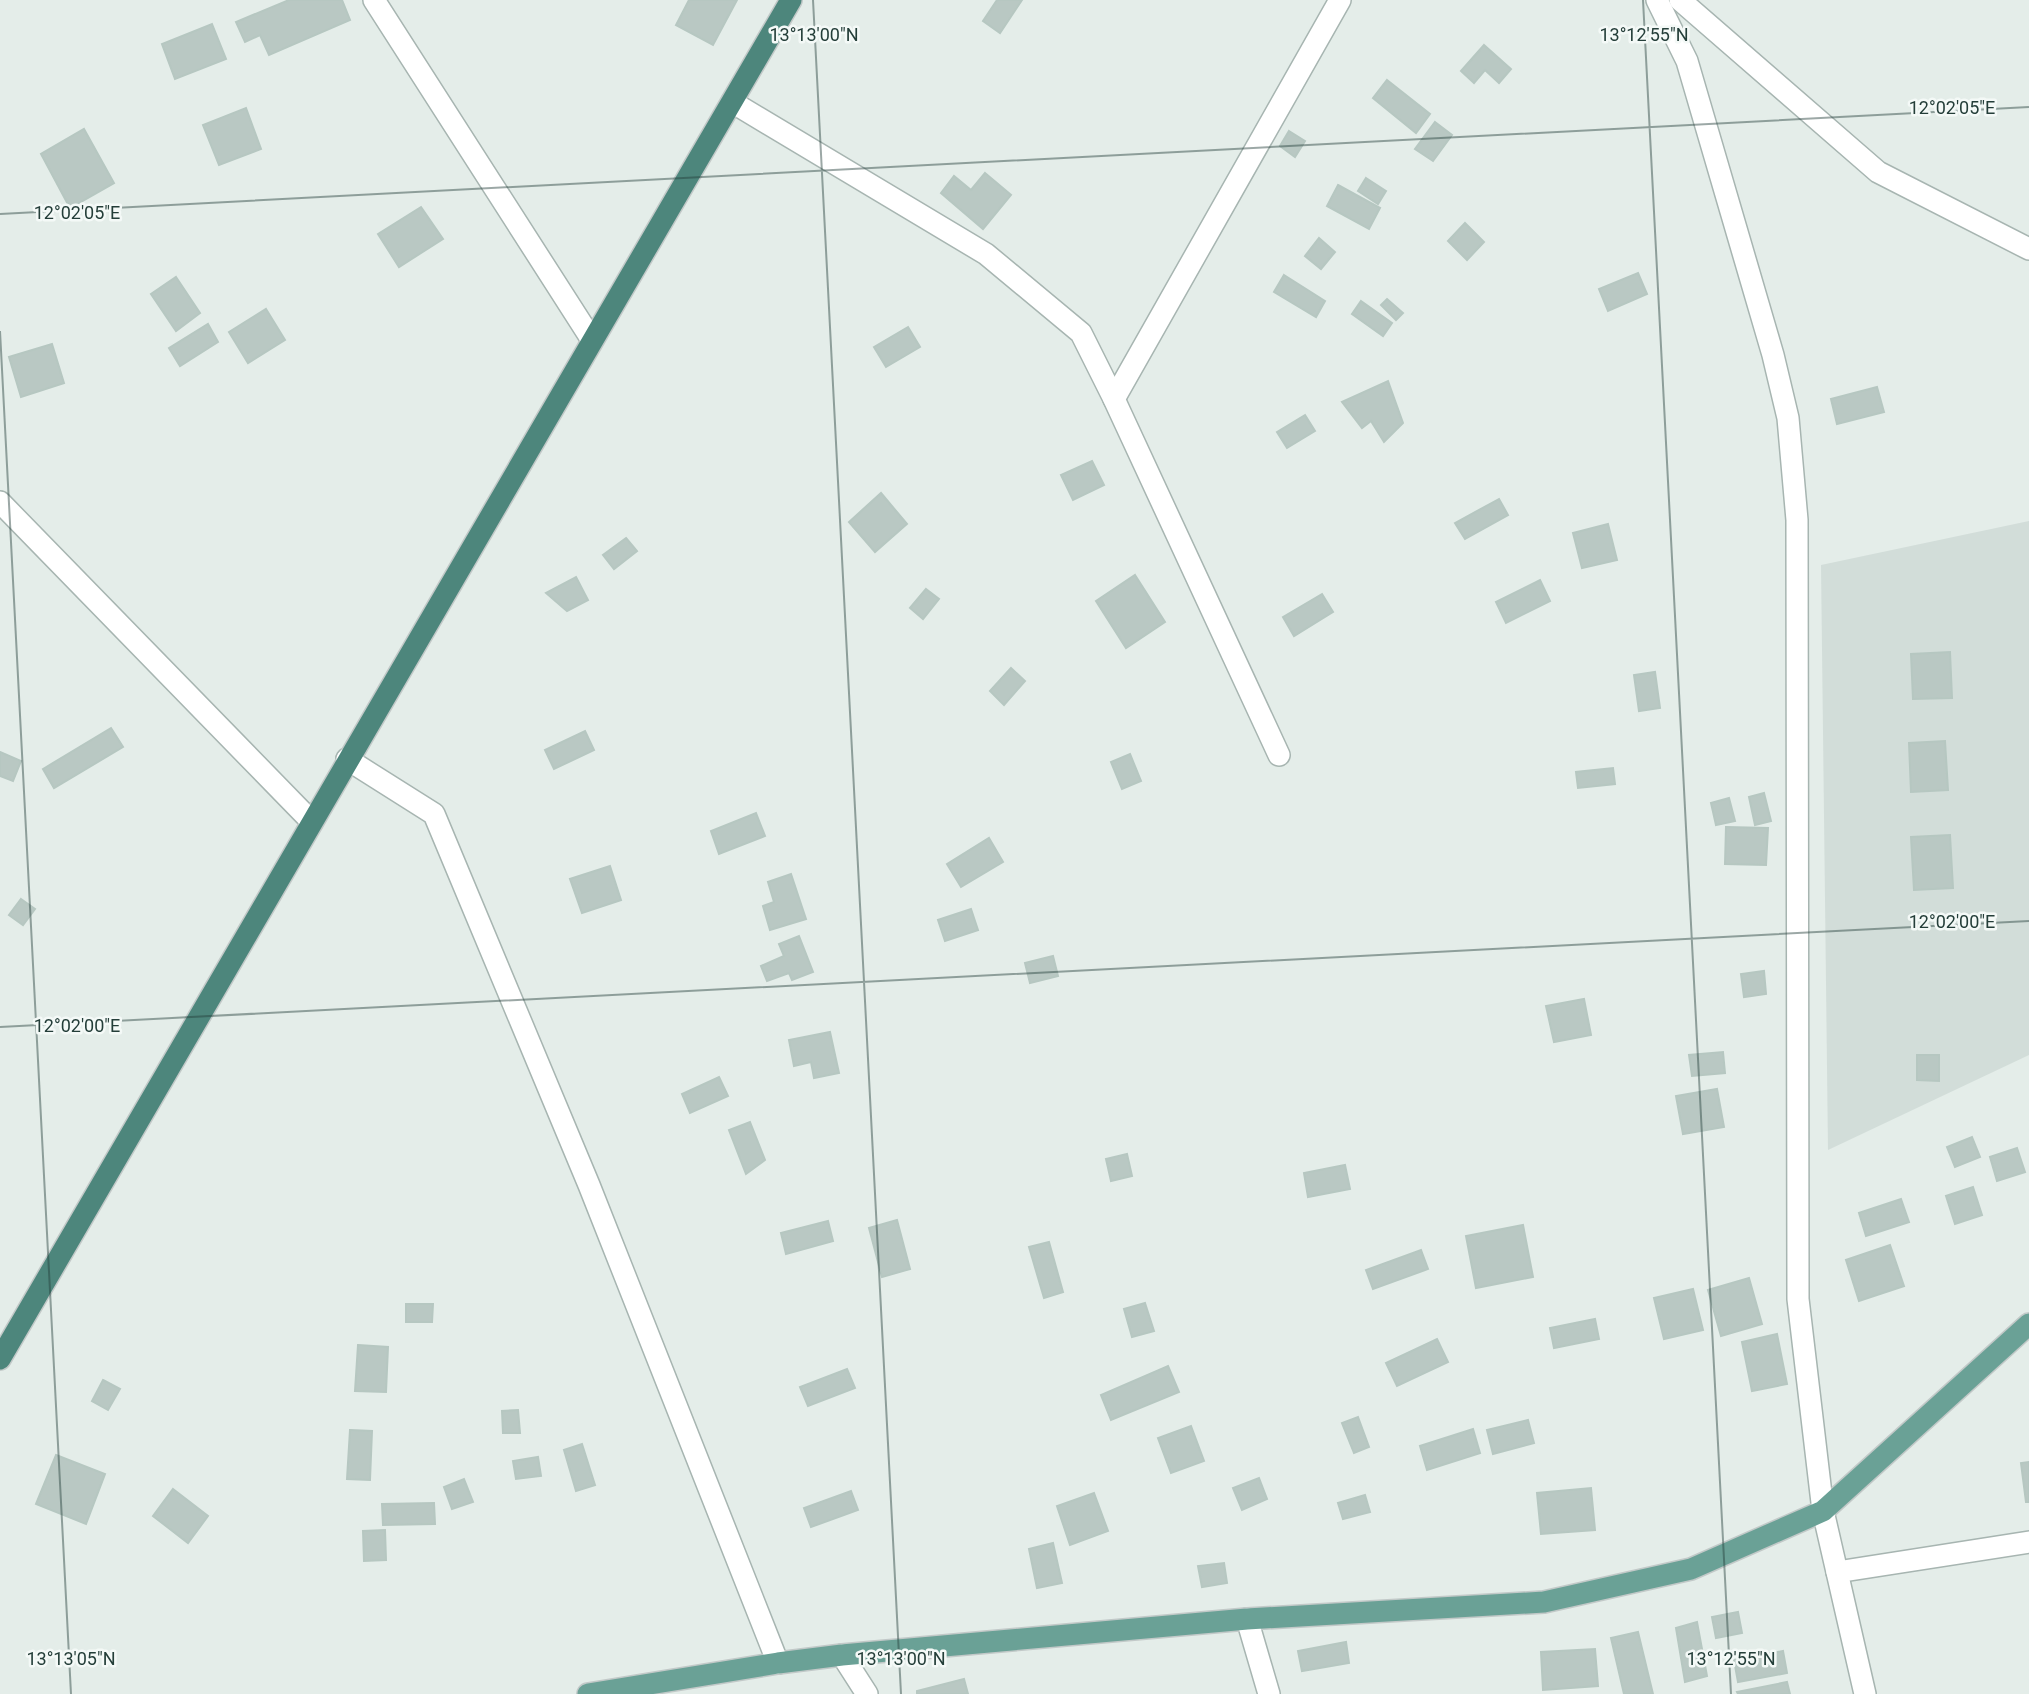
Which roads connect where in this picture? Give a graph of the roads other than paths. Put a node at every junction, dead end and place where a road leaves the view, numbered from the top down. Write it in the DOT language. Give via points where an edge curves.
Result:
graph roads {
  1 [pos="374,0"];
  2 [pos="791,0"];
  3 [pos="1340,0"];
  4 [pos="1657,0"];
  5 [pos="1680,0"];
  6 [pos="732,102"];
  7 [pos="2029,249"];
  8 [pos="592,340"];
  9 [pos="1114,399"];
  10 [pos="0,502"];
  11 [pos="1279,755"];
  12 [pos="347,759"];
  13 [pos="312,822"];
  14 [pos="2029,1324"];
  15 [pos="0,1359"];
  16 [pos="1823,1511"];
  17 [pos="2029,1542"];
  18 [pos="1837,1572"];
  19 [pos="1248,1619"];
  20 [pos="842,1655"];
  21 [pos="778,1663"];
  22 [pos="588,1694"];
  23 [pos="867,1694"];
  24 [pos="1269,1694"];
  25 [pos="1865,1694"];
  1 -- 8 [label="street"];
  2 -- 6 [label="highway"];
  3 -- 9 [label="street"];
  4 -- 16 [label="street" via="1687,61 1788,418 1797,520 1798,1299"];
  5 -- 7 [label="street" via="1878,172"];
  6 -- 8 [label="highway"];
  6 -- 9 [label="street" via="986,254 1081,333"];
  8 -- 12 [label="highway"];
  9 -- 11 [label="street"];
  10 -- 13 [label="street"];
  12 -- 13 [label="highway"];
  12 -- 21 [label="street" via="434,814 589,1185"];
  13 -- 15 [label="highway"];
  14 -- 16 [label="main road"];
  16 -- 18 [label="street"];
  16 -- 19 [label="main road" via="1691,1569 1544,1602"];
  17 -- 18 [label="street"];
  18 -- 25 [label="street"];
  19 -- 20 [label="main road"];
  19 -- 24 [label="street"];
  20 -- 21 [label="main road"];
  20 -- 23 [label="street"];
  21 -- 22 [label="main road"];
}
